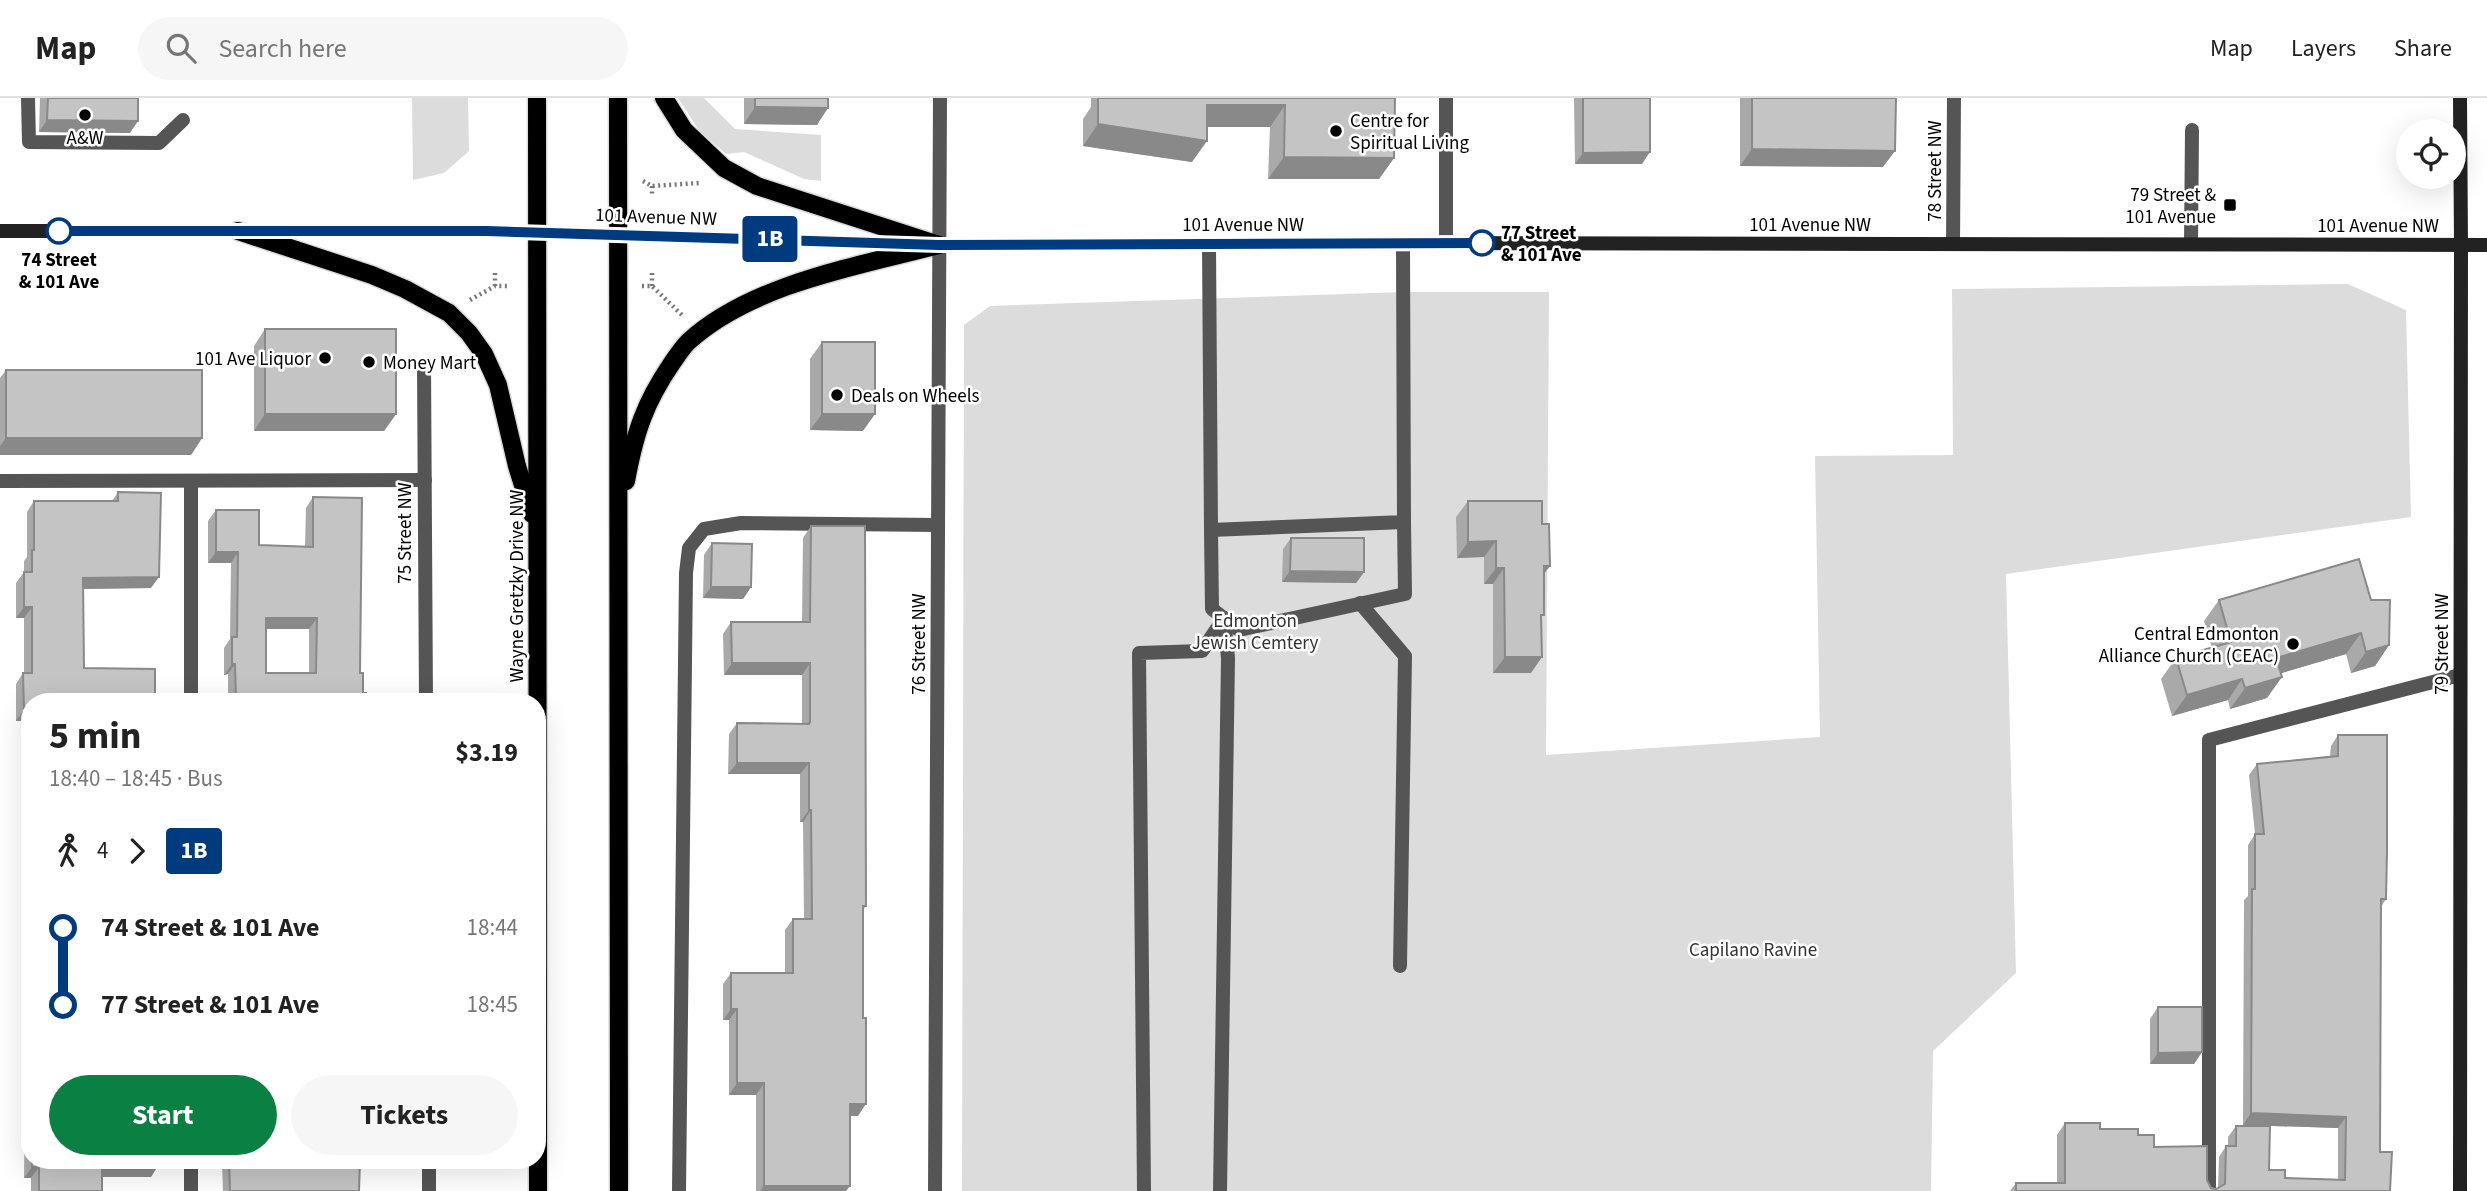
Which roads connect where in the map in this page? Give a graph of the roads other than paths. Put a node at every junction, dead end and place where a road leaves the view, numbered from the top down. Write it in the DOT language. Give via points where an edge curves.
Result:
graph roads {
  1 [pos="28,98"];
  2 [pos="537,98"];
  3 [pos="618,98"];
  4 [pos="664,98"];
  5 [pos="940,98"];
  6 [pos="1447,98"];
  7 [pos="1954,98"];
  8 [pos="2460,98"];
  9 [pos="183,120"];
  10 [pos="2192,130"];
  11 [pos="0,231"];
  12 [pos="238,231"];
  13 [pos="538,232"];
  14 [pos="619,234"];
  15 [pos="1446,243"];
  16 [pos="2191,243"];
  17 [pos="1209,244"];
  18 [pos="1403,244"];
  19 [pos="1953,244"];
  20 [pos="939,245"];
  21 [pos="2462,245"];
  22 [pos="2487,245"];
  23 [pos="424,364"];
  24 [pos="425,480"];
  25 [pos="0,481"];
  26 [pos="191,481"];
  27 [pos="618,522"];
  28 [pos="1404,522"];
  29 [pos="938,525"];
  30 [pos="1211,530"];
  31 [pos="537,531"];
  32 [pos="1360,603"];
  33 [pos="1224,618"];
  34 [pos="2460,675"];
  35 [pos="191,693"];
  36 [pos="426,693"];
  37 [pos="537,693"];
  38 [pos="1400,966"];
  39 [pos="191,1169"];
  40 [pos="429,1169"];
  41 [pos="538,1169"];
  42 [pos="191,1191"];
  43 [pos="429,1191"];
  44 [pos="538,1191"];
  45 [pos="619,1191"];
  46 [pos="679,1191"];
  47 [pos="935,1191"];
  48 [pos="1144,1191"];
  49 [pos="1220,1191"];
  50 [pos="2209,1191"];
  51 [pos="2460,1191"];
  1 -- 9 [label="street" via="29,142 159,143"];
  2 -- 13 [label="main road"];
  3 -- 14 [label="main road"];
  4 -- 20 [label="main road" via="684,130 724,168 757,186"];
  5 -- 20 [label="street, 76 Street NW"];
  6 -- 15 [label="street"];
  7 -- 19 [label="street, 78 Street NW"];
  8 -- 21 [label="street, 79 Street NW"];
  10 -- 16 [label="street"];
  11 -- 12 [label="street, 101 Avenue NW"];
  12 -- 13 [label="street, 101 Avenue NW"];
  12 -- 31 [label="main road" via="372,275 449,313 484,354 498,384"];
  13 -- 14 [label="street, 101 Avenue NW"];
  13 -- 31 [label="main road, Wayne Gretzky Drive NW"];
  14 -- 20 [label="street, 101 Avenue NW"];
  14 -- 27 [label="main road"];
  15 -- 18 [label="street, 101 Avenue NW"];
  15 -- 19 [label="street, 101 Avenue NW"];
  16 -- 19 [label="street, 101 Avenue NW"];
  16 -- 21 [label="street, 101 Avenue NW"];
  17 -- 18 [label="street, 101 Avenue NW"];
  17 -- 20 [label="street, 101 Avenue NW"];
  17 -- 30 [label="street"];
  18 -- 28 [label="street"];
  20 -- 27 [label="main road" via="816,276 747,301 687,343 641,416"];
  20 -- 29 [label="street, 76 Street NW"];
  21 -- 22 [label="street, 101 Avenue NW"];
  21 -- 34 [label="street, 79 Street NW"];
  23 -- 24 [label="street, 75 Street NW"];
  24 -- 26 [label="street"];
  24 -- 36 [label="street, 75 Street NW"];
  25 -- 26 [label="street"];
  26 -- 35 [label="street"];
  27 -- 45 [label="main road"];
  28 -- 30 [label="street"];
  28 -- 32 [label="street" via="1405,594"];
  29 -- 46 [label="street" via="741,523 704,529 688,548"];
  29 -- 47 [label="street, 76 Street NW"];
  30 -- 33 [label="street" via="1213,609"];
  31 -- 37 [label="main road, Wayne Gretzky Drive NW"];
  32 -- 33 [label="street" via="1239,630"];
  32 -- 38 [label="street" via="1405,656"];
  33 -- 48 [label="street" via="1202,651 1139,653"];
  33 -- 49 [label="street" via="1228,658"];
  34 -- 50 [label="street" via="2209,740"];
  34 -- 51 [label="street, 79 Street NW"];
  39 -- 42 [label="street"];
  40 -- 43 [label="street"];
  41 -- 44 [label="main road, Wayne Gretzky Drive NW"];
}
